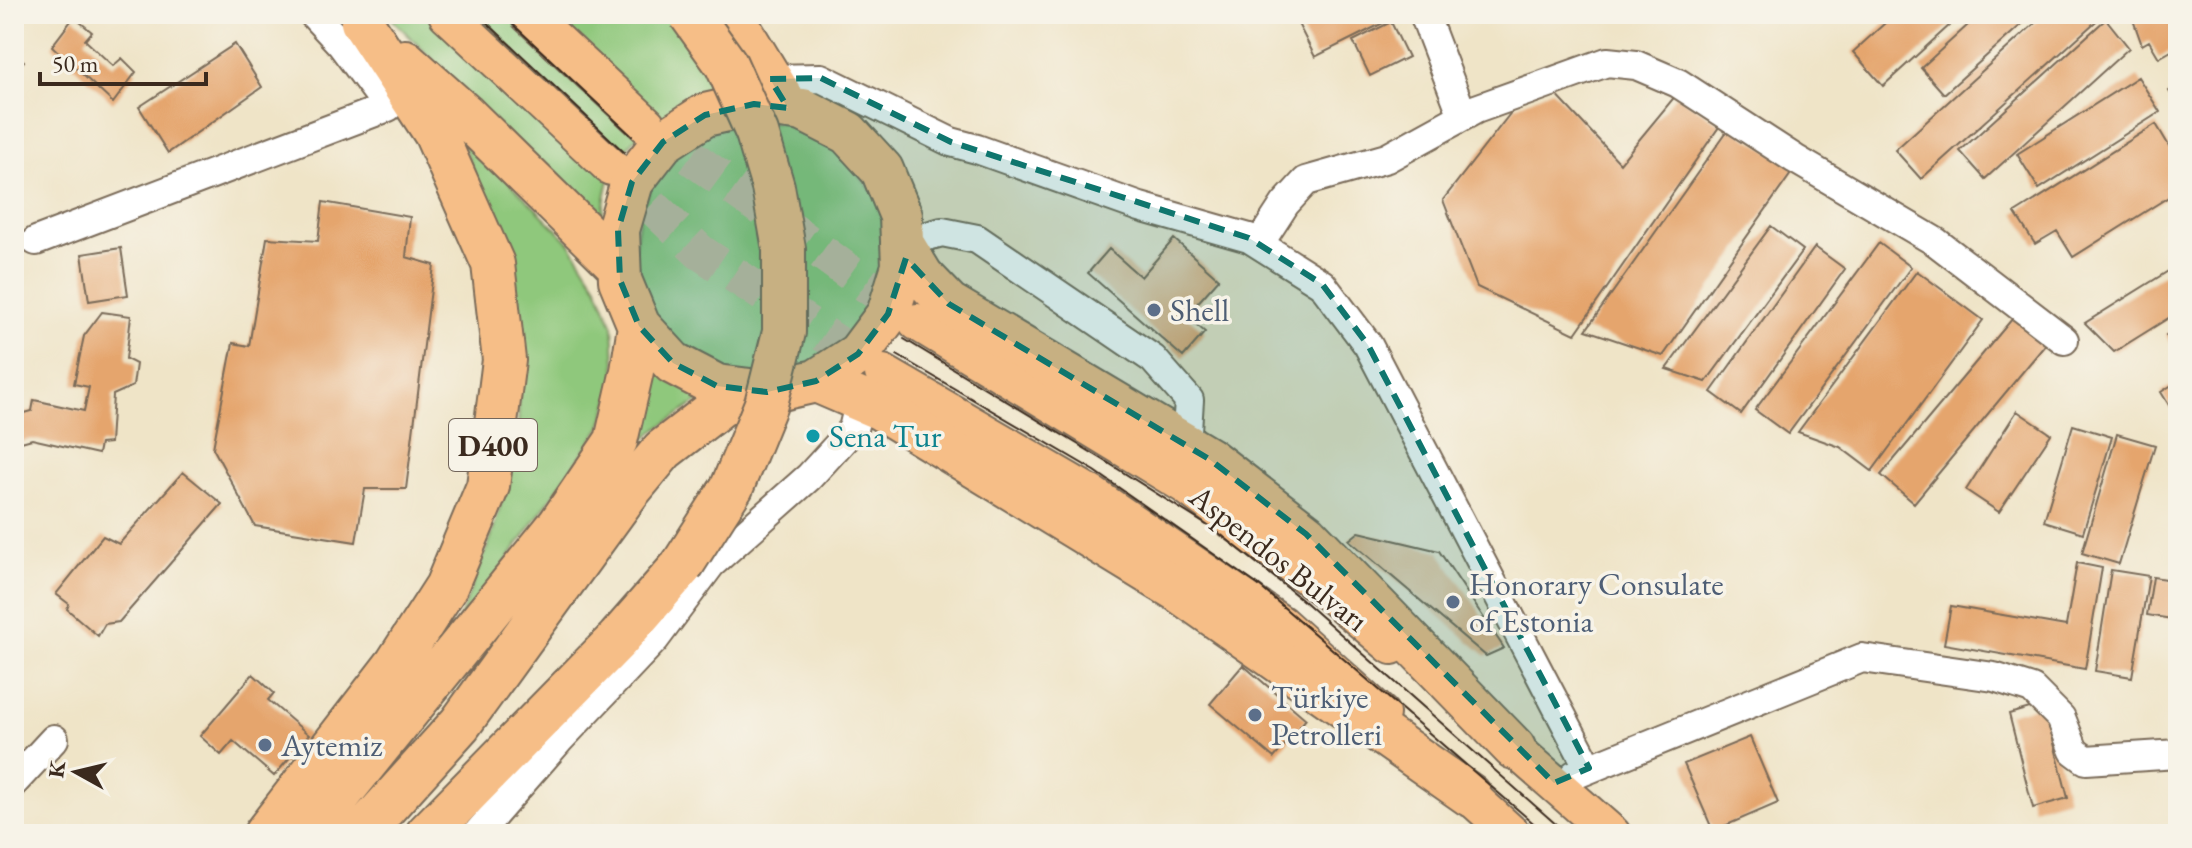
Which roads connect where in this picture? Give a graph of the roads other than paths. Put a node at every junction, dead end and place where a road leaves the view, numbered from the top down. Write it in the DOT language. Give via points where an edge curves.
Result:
graph roads {
  1 [pos="313,14"];
  2 [pos="447,14"];
  3 [pos="528,14"];
  4 [pos="690,14"];
  5 [pos="731,14"];
  6 [pos="1424,14"];
  7 [pos="358,18"];
  8 [pos="779,93"];
  9 [pos="1463,116"];
  10 [pos="647,125"];
  11 [pos="611,167"];
  12 [pos="36,241"];
  13 [pos="902,243"];
  14 [pos="1259,244"];
  15 [pos="619,266"];
  16 [pos="917,322"];
  17 [pos="639,326"];
  18 [pos="2064,340"];
  19 [pos="816,381"];
  20 [pos="872,387"];
  21 [pos="742,389"];
  22 [pos="1186,446"];
  23 [pos="54,739"];
  24 [pos="1514,748"];
  25 [pos="2178,754"];
  26 [pos="1589,768"];
  27 [pos="14,782"];
  28 [pos="1554,783"];
  29 [pos="1470,795"];
  30 [pos="265,834"];
  31 [pos="308,834"];
  32 [pos="361,834"];
  33 [pos="427,834"];
  34 [pos="477,834"];
  35 [pos="1512,834"];
  36 [pos="1612,834"];
  1 -- 12 [label="street" via="388,107"];
  2 -- 11 [label="main road"];
  3 -- 10 [label="main road"];
  4 -- 33 [label="highway, bridge" via="726,64 757,133 773,187 784,249 784,332 766,404 732,487 681,567"];
  5 -- 8 [label="highway"];
  6 -- 9 [label="street"];
  7 -- 15 [label="highway, D400"];
  7 -- 30 [label="highway, D400" via="435,133 493,264 504,360 488,486 446,587 397,663"];
  8 -- 13 [label="highway" via="848,133 882,170 901,216"];
  8 -- 14 [label="street" via="821,78 951,142"];
  8 -- 15 [label="highway" via="705,115 663,142 632,182 618,230"];
  9 -- 14 [label="street" via="1387,158 1306,181"];
  9 -- 18 [label="street" via="1607,62 1636,65 1678,83 1936,242"];
  13 -- 19 [label="highway" via="903,266 888,314 858,354"];
  13 -- 22 [label="highway" via="922,276 949,304"];
  13 -- 22 [label="street" via="942,232 977,239 1153,359 1189,400"];
  14 -- 26 [label="street" via="1322,284 1368,345"];
  15 -- 17 [label="highway"];
  16 -- 24 [label="main road, Aspendos Bulvarı" via="1185,485 1327,591"];
  17 -- 21 [label="highway" via="673,363 717,386"];
  17 -- 31 [label="highway" via="616,441 559,525"];
  19 -- 20 [label="highway"];
  19 -- 21 [label="highway" via="767,392"];
  20 -- 29 [label="highway" via="881,409 1176,589"];
  20 -- 34 [label="street" via="853,429 809,477 711,564 655,639"];
  21 -- 32 [label="highway" via="663,450 460,724"];
  22 -- 24 [label="highway" via="1306,534"];
  23 -- 27 [label="street"];
  24 -- 28 [label="main road, Aspendos Bulvarı"];
  25 -- 26 [label="street" via="2086,760 2074,751 2061,718 2032,689 1994,677 1862,658"];
  26 -- 28 [label="street"];
  28 -- 36 [label="main road, Aspendos Bulvarı"];
  29 -- 35 [label="main road"];
}
